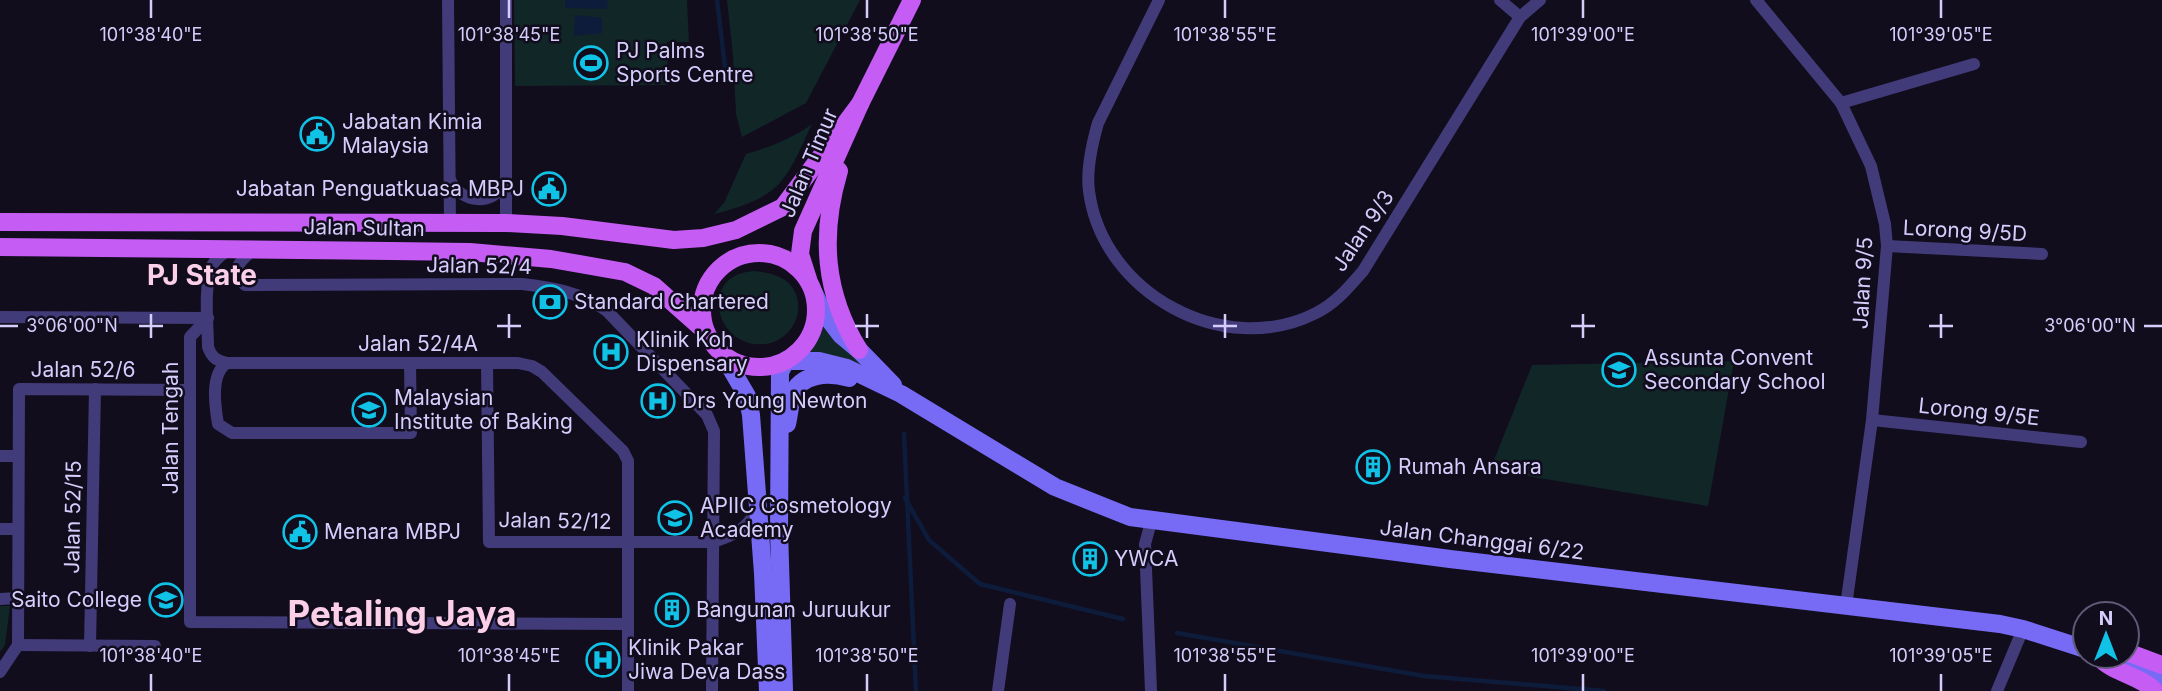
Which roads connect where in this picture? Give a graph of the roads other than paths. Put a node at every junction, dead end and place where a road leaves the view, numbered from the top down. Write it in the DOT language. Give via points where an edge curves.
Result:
graph roads {
  1 [pos="448,0"];
  2 [pos="506,0"];
  3 [pos="912,0"];
  4 [pos="1159,0"];
  5 [pos="1500,0"];
  6 [pos="1540,0"];
  7 [pos="1756,0"];
  8 [pos="1520,17"];
  9 [pos="1974,64"];
  10 [pos="1842,103"];
  11 [pos="860,104"];
  12 [pos="450,180"];
  13 [pos="506,183"];
  14 [pos="0,222"];
  15 [pos="450,223"];
  16 [pos="506,223"];
  17 [pos="646,238"];
  18 [pos="1887,246"];
  19 [pos="0,247"];
  20 [pos="229,249"];
  21 [pos="254,249"];
  22 [pos="2042,254"];
  23 [pos="811,288"];
  24 [pos="0,317"];
  25 [pos="208,318"];
  26 [pos="706,332"];
  27 [pos="859,350"];
  28 [pos="723,355"];
  29 [pos="786,361"];
  30 [pos="227,363"];
  31 [pos="410,363"];
  32 [pos="487,363"];
  33 [pos="95,389"];
  34 [pos="190,390"];
  35 [pos="901,394"];
  36 [pos="1872,420"];
  37 [pos="2081,442"];
  38 [pos="0,456"];
  39 [pos="19,456"];
  40 [pos="779,472"];
  41 [pos="759,505"];
  42 [pos="1150,522"];
  43 [pos="0,529"];
  44 [pos="18,529"];
  45 [pos="628,541"];
  46 [pos="713,542"];
  47 [pos="18,598"];
  48 [pos="0,599"];
  49 [pos="1010,604"];
  50 [pos="1846,606"];
  51 [pos="627,624"];
  52 [pos="2023,629"];
  53 [pos="2071,644"];
  54 [pos="18,645"];
  55 [pos="90,646"];
  56 [pos="155,646"];
  57 [pos="2141,657"];
  58 [pos="2162,664"];
  59 [pos="2141,669"];
  60 [pos="2114,670"];
  61 [pos="0,672"];
  62 [pos="2162,676"];
  63 [pos="628,691"];
  64 [pos="712,691"];
  65 [pos="768,691"];
  66 [pos="784,691"];
  67 [pos="998,691"];
  68 [pos="1151,691"];
  69 [pos="1997,691"];
  70 [pos="2155,691"];
  1 -- 12 [label="street"];
  2 -- 13 [label="street"];
  3 -- 11 [label="main road, Jalan Timur"];
  4 -- 8 [label="street, Jalan 9/3" via="1098,123 1089,191 1108,247 1143,288 1187,317 1240,328 1294,323 1318,313 1348,288 1363,271"];
  5 -- 8 [label="street"];
  6 -- 8 [label="street, Jalan 9/3"];
  7 -- 10 [label="street, Jalan 9/5"];
  9 -- 10 [label="street"];
  10 -- 18 [label="street, Jalan 9/5" via="1871,166"];
  11 -- 17 [label="main road, Jalan Timur" via="783,206 736,230 703,238"];
  11 -- 23 [label="main road, Jalan Timur" via="803,231 800,254"];
  11 -- 27 [label="main road" via="834,189 827,232 833,292"];
  12 -- 13 [label="street" via="461,194 478,200 495,195"];
  12 -- 15 [label="street"];
  13 -- 16 [label="street"];
  14 -- 15 [label="main road, Jalan Sultan"];
  15 -- 16 [label="main road, Jalan Sultan"];
  16 -- 17 [label="main road, Jalan Sultan"];
  18 -- 22 [label="street, Lorong 9/5D"];
  18 -- 36 [label="street, Jalan 9/5"];
  19 -- 20 [label="main road, Jalan Sultan"];
  20 -- 21 [label="main road, Jalan Sultan"];
  20 -- 25 [label="street, Jalan Tengah" via="211,268"];
  21 -- 26 [label="main road, Jalan Sultan" via="470,253 593,265 625,272 654,286"];
  21 -- 46 [label="street, Jalan 52/4" via="236,270 245,285 522,284 549,287 599,306 712,422"];
  23 -- 26 [label="main road" via="789,262 776,256 747,254 733,259 712,277 705,290 701,304"];
  23 -- 27 [label="street, Jalan Changgai 6/22" via="841,335"];
  23 -- 29 [label="main road" via="816,317 813,329 800,350"];
  24 -- 25 [label="street"];
  25 -- 30 [label="street" via="212,357"];
  25 -- 34 [label="street, Jalan Tengah" via="190,337"];
  26 -- 28 [label="main road"];
  27 -- 35 [label="street, Jalan Changgai 6/22"];
  28 -- 29 [label="main road" via="754,367"];
  28 -- 41 [label="street" via="747,396"];
  29 -- 35 [label="street, Jalan Changgai 6/22" via="831,363"];
  29 -- 40 [label="street" via="780,372"];
  30 -- 31 [label="street, Jalan 52/4A"];
  30 -- 31 [label="street" via="216,378 216,415 218,424 232,433 411,433"];
  31 -- 32 [label="street, Jalan 52/4A"];
  32 -- 45 [label="street, Jalan 52/4A" via="518,363 542,372 623,451 628,461"];
  32 -- 45 [label="street, Jalan 52/12" via="489,542"];
  33 -- 34 [label="street, Jalan 52/6"];
  33 -- 39 [label="street, Jalan 52/6" via="19,389"];
  33 -- 55 [label="street, Jalan 52/15"];
  34 -- 51 [label="street, Jalan Tengah" via="190,622"];
  35 -- 40 [label="street" via="840,376 811,377 799,384 793,394"];
  35 -- 42 [label="street, Jalan Changgai 6/22" via="1055,487"];
  36 -- 37 [label="street, Lorong 9/5E"];
  36 -- 50 [label="street, Jalan 9/5"];
  38 -- 39 [label="street"];
  39 -- 44 [label="street"];
  40 -- 66 [label="street"];
  41 -- 46 [label="street" via="743,530"];
  41 -- 65 [label="street"];
  42 -- 50 [label="street, Jalan Changgai 6/22"];
  42 -- 68 [label="street" via="1145,544"];
  43 -- 44 [label="street"];
  44 -- 47 [label="street"];
  45 -- 46 [label="street"];
  45 -- 51 [label="street, Jalan 52/4A"];
  46 -- 64 [label="street, Jalan 52/4"];
  47 -- 48 [label="street"];
  47 -- 54 [label="street"];
  49 -- 67 [label="street"];
  50 -- 52 [label="street, Jalan Changgai 6/22"];
  51 -- 63 [label="street, Jalan 52/4A"];
  52 -- 53 [label="street, Jalan Changgai 6/22"];
  52 -- 69 [label="street"];
  54 -- 55 [label="street"];
  54 -- 61 [label="street"];
  55 -- 56 [label="street"];
  57 -- 58 [label="main road"];
  59 -- 62 [label="street"];
  60 -- 70 [label="main road"];
}
